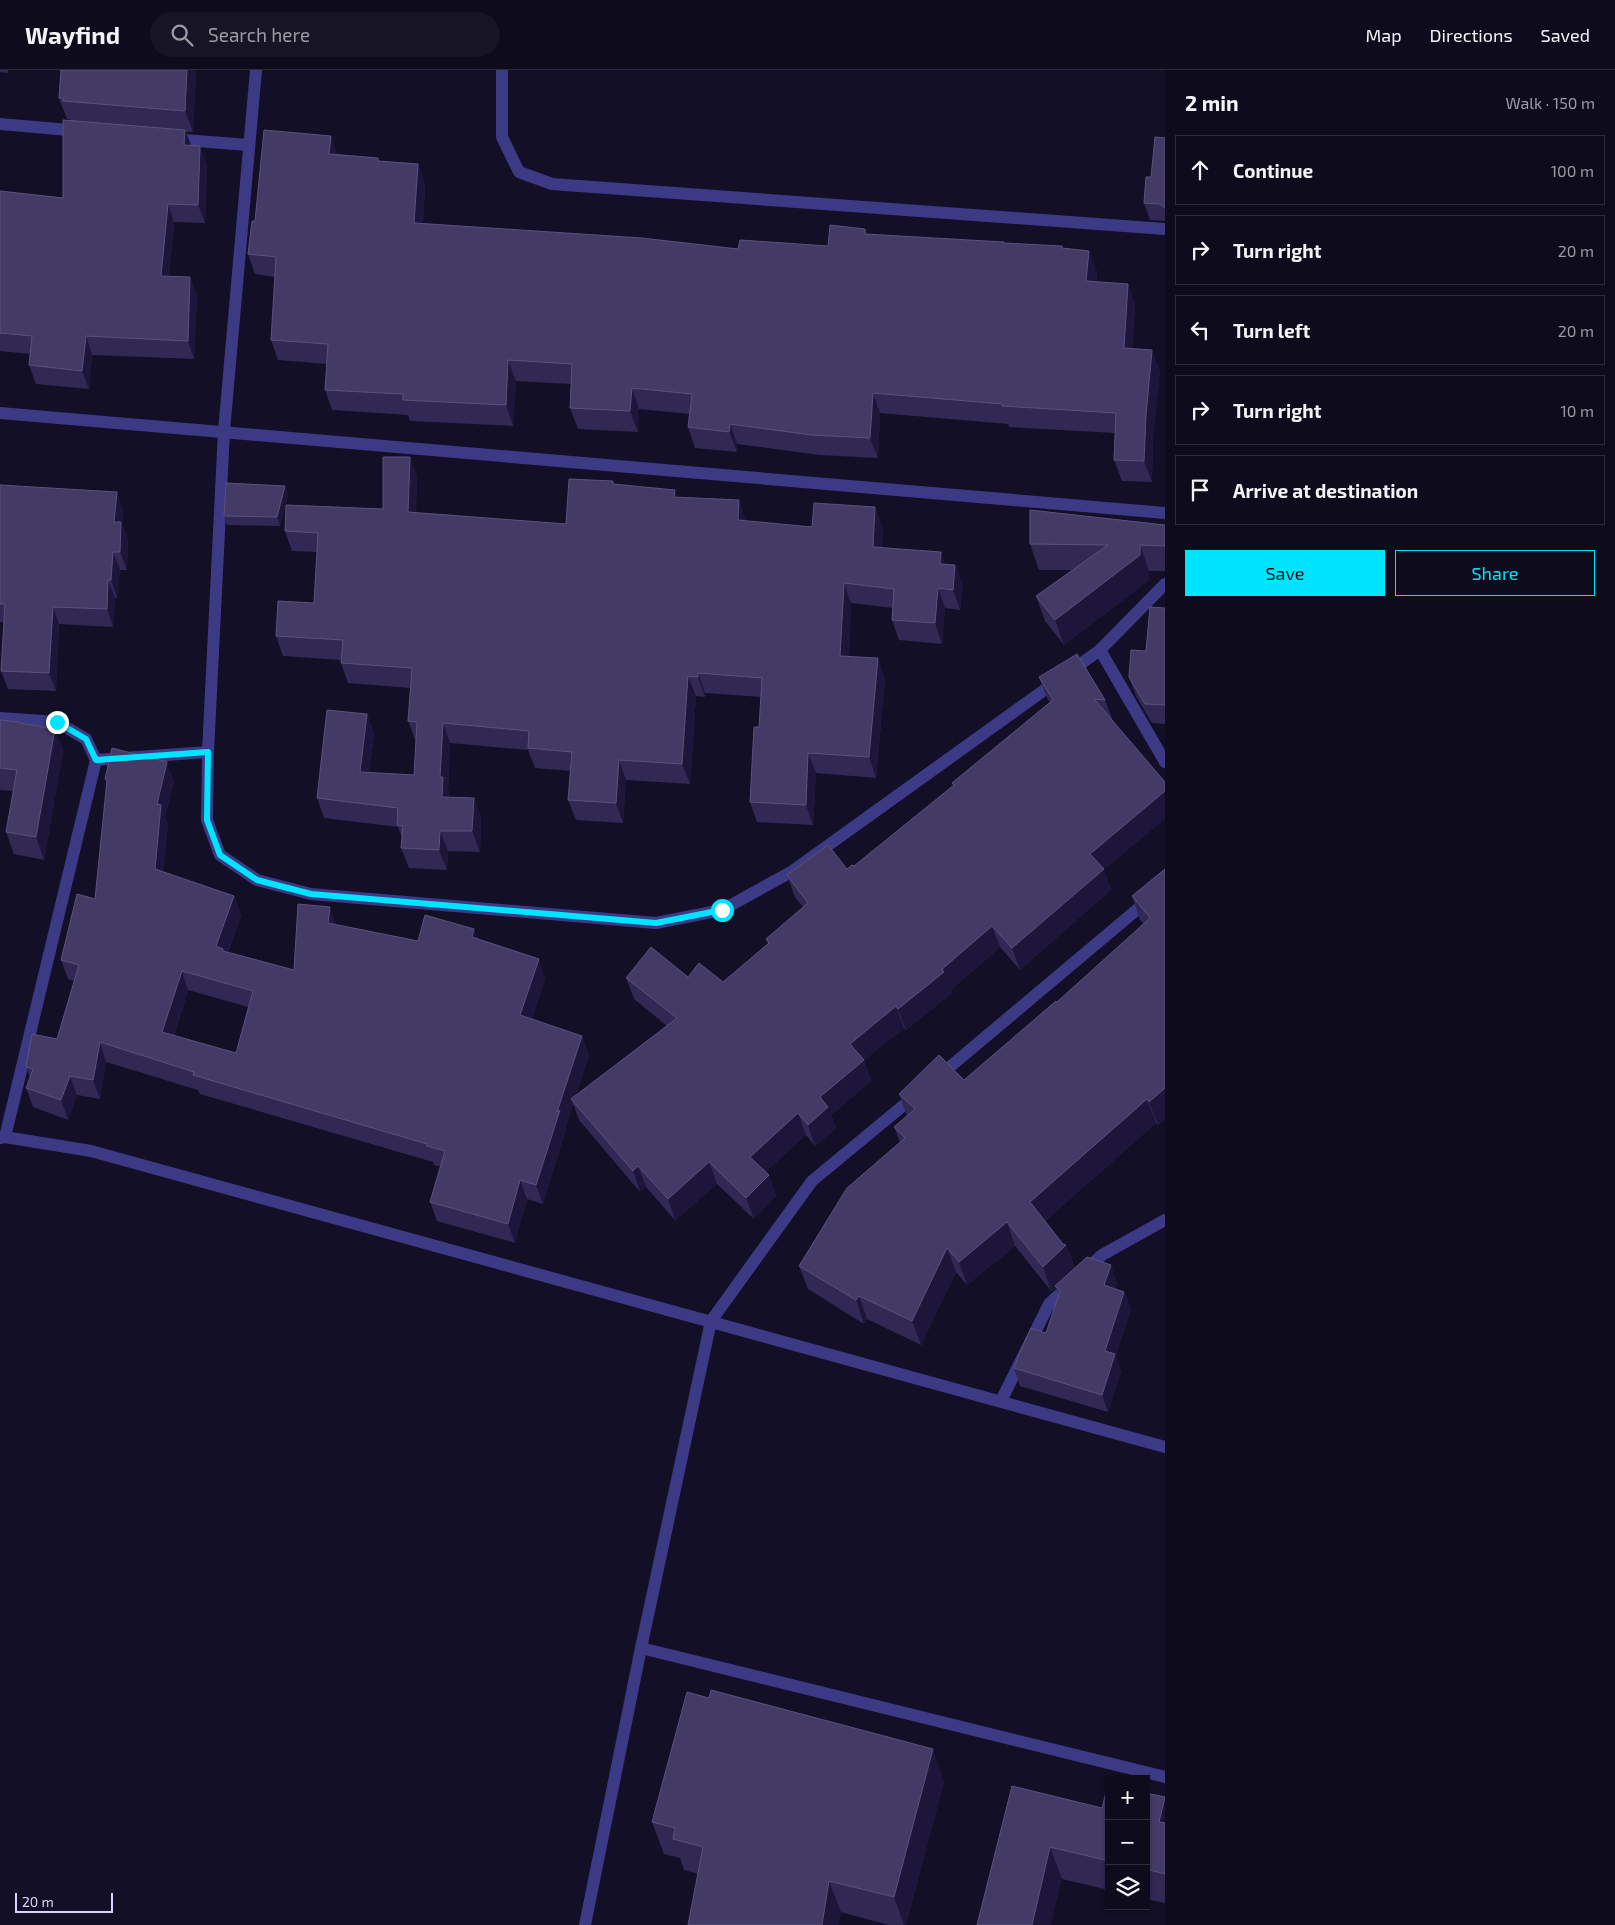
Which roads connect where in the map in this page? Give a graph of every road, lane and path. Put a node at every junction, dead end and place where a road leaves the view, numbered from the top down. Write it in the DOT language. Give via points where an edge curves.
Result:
graph roads {
  1 [pos="256,70"];
  2 [pos="502,70"];
  3 [pos="0,124"];
  4 [pos="89,131"];
  5 [pos="159,138"];
  6 [pos="248,145"];
  7 [pos="1165,229"];
  8 [pos="0,413"];
  9 [pos="224,431"];
  10 [pos="1165,513"];
  11 [pos="1165,584"];
  12 [pos="1100,650"];
  13 [pos="0,718"];
  14 [pos="208,752"];
  15 [pos="96,760"];
  16 [pos="1165,762"];
  17 [pos="1165,886"];
  18 [pos="2,1137"];
  19 [pos="1165,1220"];
  20 [pos="711,1321"];
  21 [pos="1001,1401"];
  22 [pos="1165,1447"];
  23 [pos="641,1648"];
  24 [pos="1165,1777"];
  25 [pos="584,1925"];
  1 -- 6 [label="street"];
  2 -- 7 [label="street" via="502,137 519,172 552,184"];
  3 -- 4 [label="street"];
  5 -- 6 [label="street"];
  6 -- 9 [label="street"];
  8 -- 9 [label="street"];
  9 -- 10 [label="street"];
  9 -- 14 [label="street"];
  11 -- 12 [label="street"];
  12 -- 14 [label="street" via="791,872 722,910 656,923 311,894 257,880 220,855 207,820"];
  12 -- 16 [label="street"];
  13 -- 15 [label="street" via="57,722 86,739"];
  14 -- 15 [label="street"];
  15 -- 18 [label="street"];
  17 -- 20 [label="street" via="812,1181"];
  18 -- 20 [label="street" via="91,1151"];
  19 -- 21 [label="street" via="1102,1254 1049,1304"];
  20 -- 21 [label="street"];
  20 -- 23 [label="street"];
  21 -- 22 [label="street"];
  23 -- 24 [label="street"];
  23 -- 25 [label="street"];
}
